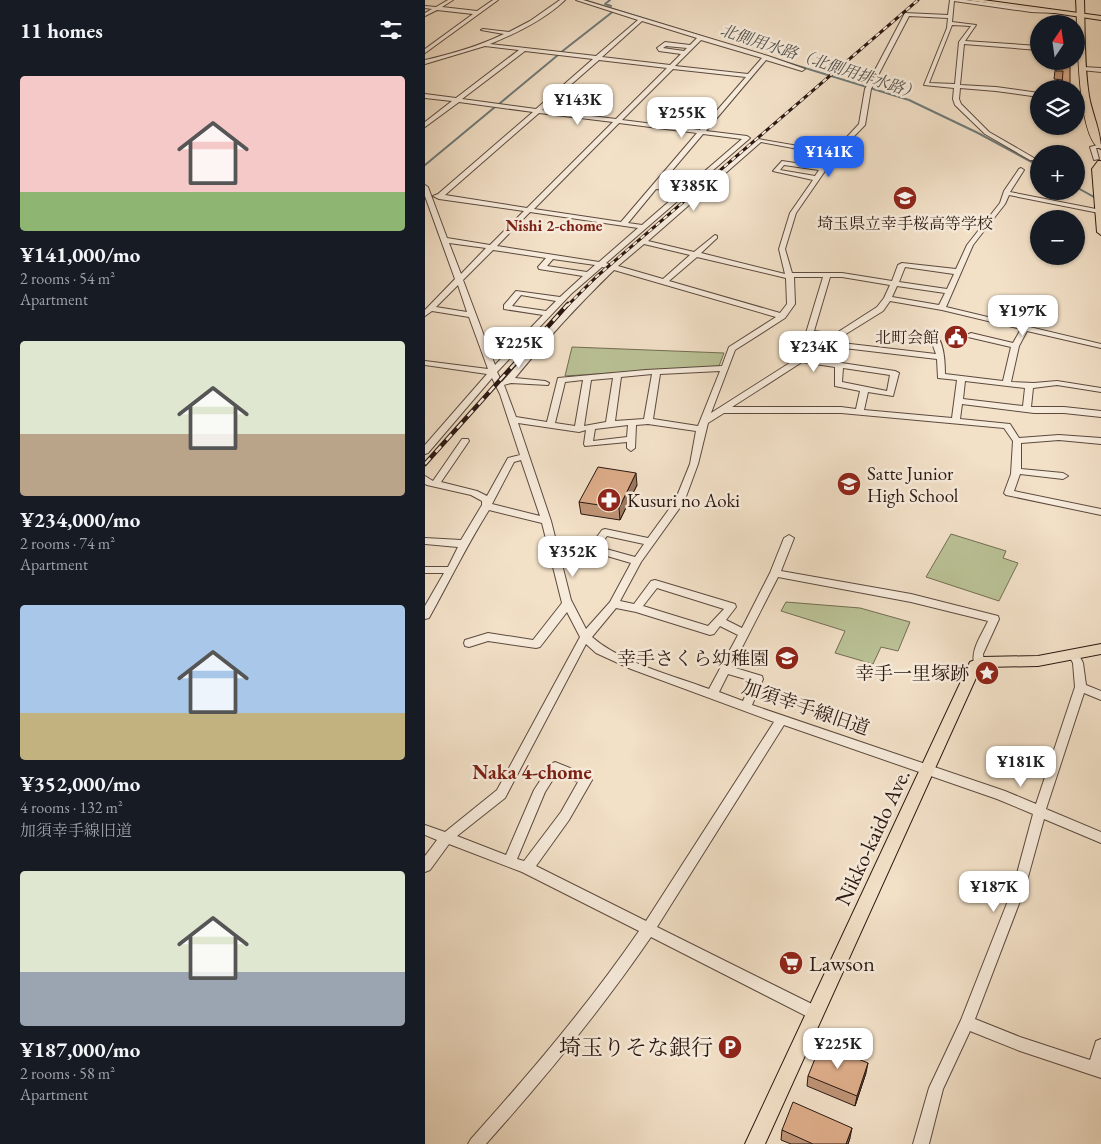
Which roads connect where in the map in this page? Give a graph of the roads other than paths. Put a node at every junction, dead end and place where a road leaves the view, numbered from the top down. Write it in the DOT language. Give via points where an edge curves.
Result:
graph roads {
  1 [pos="441,0"];
  2 [pos="450,0"];
  3 [pos="497,0"];
  4 [pos="563,0"];
  5 [pos="578,0"];
  6 [pos="952,0"];
  7 [pos="956,0"];
  8 [pos="970,0"];
  9 [pos="1000,0"];
  10 [pos="1080,0"];
  11 [pos="985,1"];
  12 [pos="425,7"];
  13 [pos="437,8"];
  14 [pos="1038,8"];
  15 [pos="1055,12"];
  16 [pos="478,13"];
  17 [pos="425,15"];
  18 [pos="1081,15"];
  19 [pos="1085,16"];
  20 [pos="1101,18"];
  21 [pos="642,19"];
  22 [pos="950,20"];
  23 [pos="483,30"];
  24 [pos="512,34"];
  25 [pos="701,37"];
  26 [pos="962,42"];
  27 [pos="486,45"];
  28 [pos="692,47"];
  29 [pos="1030,47"];
  30 [pos="425,50"];
  31 [pos="523,50"];
  32 [pos="686,53"];
  33 [pos="766,57"];
  34 [pos="597,59"];
  35 [pos="425,62"];
  36 [pos="671,67"];
  37 [pos="802,69"];
  38 [pos="1085,69"];
  39 [pos="1083,70"];
  40 [pos="1101,70"];
  41 [pos="749,76"];
  42 [pos="957,86"];
  43 [pos="1030,94"];
  44 [pos="425,96"];
  45 [pos="457,100"];
  46 [pos="1086,102"];
  47 [pos="537,110"];
  48 [pos="618,121"];
  49 [pos="425,125"];
  50 [pos="703,131"];
  51 [pos="1101,146"];
  52 [pos="834,154"];
  53 [pos="1030,158"];
  54 [pos="1098,161"];
  55 [pos="822,169"];
  56 [pos="1021,170"];
  57 [pos="815,178"];
  58 [pos="655,187"];
  59 [pos="684,191"];
  60 [pos="1007,193"];
  61 [pos="429,197"];
  62 [pos="1099,203"];
  63 [pos="530,210"];
  64 [pos="623,224"];
  65 [pos="642,227"];
  66 [pos="1101,232"];
  67 [pos="715,237"];
  68 [pos="446,240"];
  69 [pos="644,242"];
  70 [pos="492,247"];
  71 [pos="695,255"];
  72 [pos="552,256"];
  73 [pos="599,264"];
  74 [pos="613,267"];
  75 [pos="959,272"];
  76 [pos="587,274"];
  77 [pos="827,275"];
  78 [pos="790,276"];
  79 [pos="460,279"];
  80 [pos="665,281"];
  81 [pos="894,283"];
  82 [pos="950,292"];
  83 [pos="887,298"];
  84 [pos="561,299"];
  85 [pos="942,308"];
  86 [pos="428,311"];
  87 [pos="547,313"];
  88 [pos="473,315"];
  89 [pos="782,316"];
  90 [pos="1025,328"];
  91 [pos="933,335"];
  92 [pos="971,335"];
  93 [pos="838,337"];
  94 [pos="826,344"];
  95 [pos="1015,346"];
  96 [pos="1101,346"];
  97 [pos="941,357"];
  98 [pos="802,360"];
  99 [pos="425,363"];
  100 [pos="839,365"];
  101 [pos="723,368"];
  102 [pos="493,372"];
  103 [pos="656,372"];
  104 [pos="617,375"];
  105 [pos="587,378"];
  106 [pos="961,378"];
  107 [pos="505,383"];
  108 [pos="545,383"];
  109 [pos="1007,383"];
  110 [pos="1029,385"];
  111 [pos="864,389"];
  112 [pos="1101,390"];
  113 [pos="958,400"];
  114 [pos="1027,409"];
  115 [pos="723,410"];
  116 [pos="860,411"];
  117 [pos="1101,414"];
  118 [pos="511,419"];
  119 [pos="956,420"];
  120 [pos="648,421"];
  121 [pos="632,422"];
  122 [pos="610,424"];
  123 [pos="703,425"];
  124 [pos="550,426"];
  125 [pos="591,427"];
  126 [pos="579,429"];
  127 [pos="1017,440"];
  128 [pos="1101,441"];
  129 [pos="465,442"];
  130 [pos="425,451"];
  131 [pos="523,456"];
  132 [pos="1017,471"];
  133 [pos="1063,476"];
  134 [pos="425,479"];
  135 [pos="435,484"];
  136 [pos="487,505"];
  137 [pos="1101,512"];
  138 [pos="546,521"];
  139 [pos="789,538"];
  140 [pos="425,541"];
  141 [pos="651,542"];
  142 [pos="464,544"];
  143 [pos="637,561"];
  144 [pos="425,570"];
  145 [pos="451,570"];
  146 [pos="775,573"];
  147 [pos="568,602"];
  148 [pos="614,604"];
  149 [pos="636,608"];
  150 [pos="425,615"];
  151 [pos="719,621"];
  152 [pos="743,633"];
  153 [pos="585,637"];
  154 [pos="469,643"];
  155 [pos="1101,649"];
  156 [pos="1074,656"];
  157 [pos="979,663"];
  158 [pos="725,669"];
  159 [pos="1081,687"];
  160 [pos="713,694"];
  161 [pos="1101,696"];
  162 [pos="746,706"];
  163 [pos="781,720"];
  164 [pos="928,770"];
  165 [pos="1040,810"];
  166 [pos="425,830"];
  167 [pos="446,838"];
  168 [pos="1101,838"];
  169 [pos="509,862"];
  170 [pos="425,866"];
  171 [pos="527,868"];
  172 [pos="647,930"];
  173 [pos="815,1013"];
  174 [pos="967,1023"];
  175 [pos="1101,1046"];
  176 [pos="1098,1070"];
  177 [pos="476,1144"];
  178 [pos="755,1144"];
  179 [pos="921,1144"];
  1 -- 2 [label="street"];
  2 -- 13 [label="street"];
  3 -- 16 [label="street"];
  4 -- 24 [label="street"];
  5 -- 21 [label="street"];
  6 -- 22 [label="street"];
  7 -- 15 [label="street"];
  8 -- 11 [label="main road"];
  9 -- 14 [label="street"];
  10 -- 18 [label="highway"];
  11 -- 14 [label="main road"];
  11 -- 15 [label="main road"];
  12 -- 13 [label="street"];
  13 -- 16 [label="street"];
  13 -- 17 [label="street"];
  14 -- 18 [label="main road"];
  15 -- 18 [label="main road"];
  16 -- 30 [label="street"];
  19 -- 20 [label="main road"];
  21 -- 25 [label="street"];
  21 -- 34 [label="street"];
  22 -- 26 [label="street" via="974,25"];
  22 -- 42 [label="street" via="925,84"];
  22 -- 52 [label="street" via="908,13 868,88 862,125"];
  23 -- 24 [label="street"];
  24 -- 27 [label="street"];
  25 -- 28 [label="street"];
  25 -- 33 [label="street"];
  26 -- 29 [label="street"];
  26 -- 42 [label="street"];
  27 -- 31 [label="street"];
  27 -- 35 [label="street"];
  28 -- 32 [label="street"];
  28 -- 32 [label="street" via="665,44 659,50"];
  31 -- 34 [label="street"];
  31 -- 45 [label="street"];
  32 -- 36 [label="street"];
  33 -- 37 [label="street"];
  33 -- 41 [label="street"];
  34 -- 36 [label="street"];
  34 -- 47 [label="street"];
  36 -- 41 [label="street"];
  36 -- 48 [label="street"];
  38 -- 40 [label="street"];
  39 -- 46 [label="highway"];
  41 -- 50 [label="street"];
  42 -- 43 [label="street"];
  42 -- 53 [label="street" via="955,99 958,104 987,133"];
  44 -- 45 [label="street"];
  45 -- 47 [label="street"];
  45 -- 49 [label="street"];
  46 -- 51 [label="highway" via="1091,128"];
  47 -- 48 [label="street"];
  47 -- 61 [label="street"];
  48 -- 50 [label="street"];
  48 -- 63 [label="street"];
  50 -- 58 [label="street"];
  50 -- 59 [label="street" via="747,138"];
  51 -- 54 [label="street" via="1093,146"];
  52 -- 55 [label="street"];
  52 -- 69 [label="street" via="761,140"];
  54 -- 62 [label="main road"];
  55 -- 57 [label="street"];
  55 -- 57 [label="street" via="782,163 776,171"];
  56 -- 60 [label="street"];
  57 -- 78 [label="street" via="793,213 783,243"];
  58 -- 59 [label="street"];
  58 -- 64 [label="street"];
  59 -- 65 [label="street"];
  60 -- 62 [label="street"];
  60 -- 75 [label="street" via="1003,203 970,245"];
  61 -- 63 [label="street"];
  61 -- 68 [label="street, 加須幸手線旧道"];
  62 -- 66 [label="main road"];
  63 -- 64 [label="street"];
  63 -- 70 [label="street"];
  64 -- 65 [label="street"];
  65 -- 73 [label="street"];
  67 -- 71 [label="street"];
  68 -- 70 [label="street"];
  68 -- 79 [label="street, 加須幸手線旧道"];
  69 -- 71 [label="street"];
  69 -- 74 [label="street"];
  70 -- 72 [label="street"];
  70 -- 79 [label="street"];
  71 -- 78 [label="street"];
  71 -- 80 [label="street"];
  72 -- 73 [label="street"];
  72 -- 76 [label="street" via="542,267"];
  73 -- 74 [label="street"];
  73 -- 76 [label="street"];
  74 -- 80 [label="street"];
  74 -- 107 [label="street"];
  75 -- 81 [label="street" via="902,264"];
  75 -- 82 [label="street"];
  76 -- 84 [label="street"];
  77 -- 78 [label="street"];
  77 -- 81 [label="street"];
  77 -- 93 [label="street" via="810,333"];
  78 -- 89 [label="street" via="791,304"];
  79 -- 86 [label="street"];
  79 -- 88 [label="street, 加須幸手線旧道"];
  80 -- 89 [label="street"];
  81 -- 82 [label="street"];
  81 -- 83 [label="street"];
  82 -- 85 [label="street"];
  83 -- 85 [label="street"];
  83 -- 93 [label="street" via="879,309"];
  84 -- 87 [label="street"];
  84 -- 87 [label="street" via="519,293 507,307"];
  85 -- 90 [label="street"];
  86 -- 88 [label="street"];
  87 -- 102 [label="street"];
  88 -- 102 [label="street, 加須幸手線旧道"];
  89 -- 101 [label="street" via="732,349"];
  90 -- 95 [label="street"];
  90 -- 96 [label="street"];
  91 -- 97 [label="street"];
  92 -- 95 [label="street"];
  93 -- 94 [label="street"];
  94 -- 97 [label="street"];
  94 -- 98 [label="street"];
  95 -- 109 [label="street"];
  97 -- 106 [label="street" via="941,376"];
  98 -- 100 [label="street"];
  98 -- 115 [label="street"];
  99 -- 102 [label="street"];
  100 -- 111 [label="street" via="838,384"];
  100 -- 111 [label="street" via="895,373 890,394"];
  101 -- 103 [label="street"];
  101 -- 123 [label="street"];
  102 -- 107 [label="street, 加須幸手線旧道"];
  102 -- 130 [label="street"];
  103 -- 104 [label="street"];
  103 -- 120 [label="street"];
  104 -- 105 [label="street"];
  104 -- 122 [label="street"];
  105 -- 124 [label="street" via="561,380"];
  105 -- 126 [label="street"];
  106 -- 109 [label="street"];
  106 -- 113 [label="street"];
  107 -- 108 [label="street"];
  107 -- 118 [label="street, 加須幸手線旧道"];
  109 -- 110 [label="street"];
  110 -- 112 [label="street" via="1057,383"];
  110 -- 114 [label="street"];
  111 -- 116 [label="street"];
  113 -- 114 [label="street"];
  113 -- 119 [label="street"];
  114 -- 117 [label="street"];
  115 -- 116 [label="street"];
  115 -- 123 [label="street"];
  116 -- 119 [label="street"];
  118 -- 124 [label="street"];
  118 -- 131 [label="street, 加須幸手線旧道"];
  119 -- 127 [label="street" via="1007,426"];
  120 -- 121 [label="street"];
  120 -- 123 [label="street"];
  121 -- 122 [label="street"];
  121 -- 125 [label="street" via="631,444 588,444"];
  122 -- 125 [label="street"];
  123 -- 141 [label="street" via="694,464 679,502"];
  124 -- 126 [label="street"];
  125 -- 126 [label="street"];
  127 -- 128 [label="street" via="1059,437"];
  127 -- 132 [label="street"];
  129 -- 135 [label="street"];
  131 -- 136 [label="street" via="511,460"];
  131 -- 138 [label="street, 加須幸手線旧道"];
  132 -- 133 [label="street"];
  132 -- 137 [label="street" via="1009,493"];
  134 -- 135 [label="street"];
  135 -- 136 [label="street" via="474,493 486,499"];
  136 -- 138 [label="street"];
  136 -- 142 [label="street"];
  138 -- 147 [label="street, 加須幸手線旧道"];
  139 -- 146 [label="street"];
  140 -- 142 [label="street"];
  141 -- 143 [label="street"];
  141 -- 143 [label="street" via="605,532 593,549"];
  142 -- 145 [label="street"];
  143 -- 148 [label="street"];
  144 -- 145 [label="street"];
  145 -- 150 [label="street"];
  146 -- 152 [label="street"];
  146 -- 157 [label="street" via="911,598 994,619 978,654"];
  147 -- 153 [label="street, 加須幸手線旧道"];
  147 -- 154 [label="street" via="536,644 488,637"];
  148 -- 149 [label="street"];
  148 -- 153 [label="street"];
  149 -- 151 [label="street" via="710,631"];
  149 -- 151 [label="street" via="655,584 731,607"];
  151 -- 152 [label="street"];
  152 -- 158 [label="street"];
  153 -- 160 [label="street, 加須幸手線旧道" via="600,650 635,666"];
  153 -- 167 [label="street" via="501,794"];
  155 -- 156 [label="main road"];
  156 -- 157 [label="main road"];
  156 -- 159 [label="street"];
  157 -- 164 [label="main road, Nikko-kaido Ave."];
  158 -- 160 [label="street"];
  158 -- 162 [label="street" via="758,679"];
  159 -- 161 [label="street"];
  159 -- 165 [label="street"];
  160 -- 162 [label="street, 加須幸手線旧道"];
  162 -- 163 [label="street, 加須幸手線旧道"];
  163 -- 164 [label="street, 加須幸手線旧道"];
  163 -- 172 [label="street"];
  164 -- 165 [label="street, 加須幸手線旧道"];
  164 -- 173 [label="main road, Nikko-kaido Ave."];
  165 -- 168 [label="street, 加須幸手線旧道"];
  165 -- 174 [label="street" via="1019,888"];
  166 -- 167 [label="street"];
  167 -- 169 [label="street"];
  167 -- 170 [label="street"];
  169 -- 171 [label="street"];
  169 -- 171 [label="street" via="541,790 555,767 586,780 565,816"];
  171 -- 172 [label="street"];
  172 -- 173 [label="street"];
  172 -- 177 [label="street" via="548,1064"];
  173 -- 178 [label="main road, Nikko-kaido Ave."];
  174 -- 176 [label="street"];
  174 -- 179 [label="street" via="936,1088"];
  175 -- 176 [label="street"];
}
